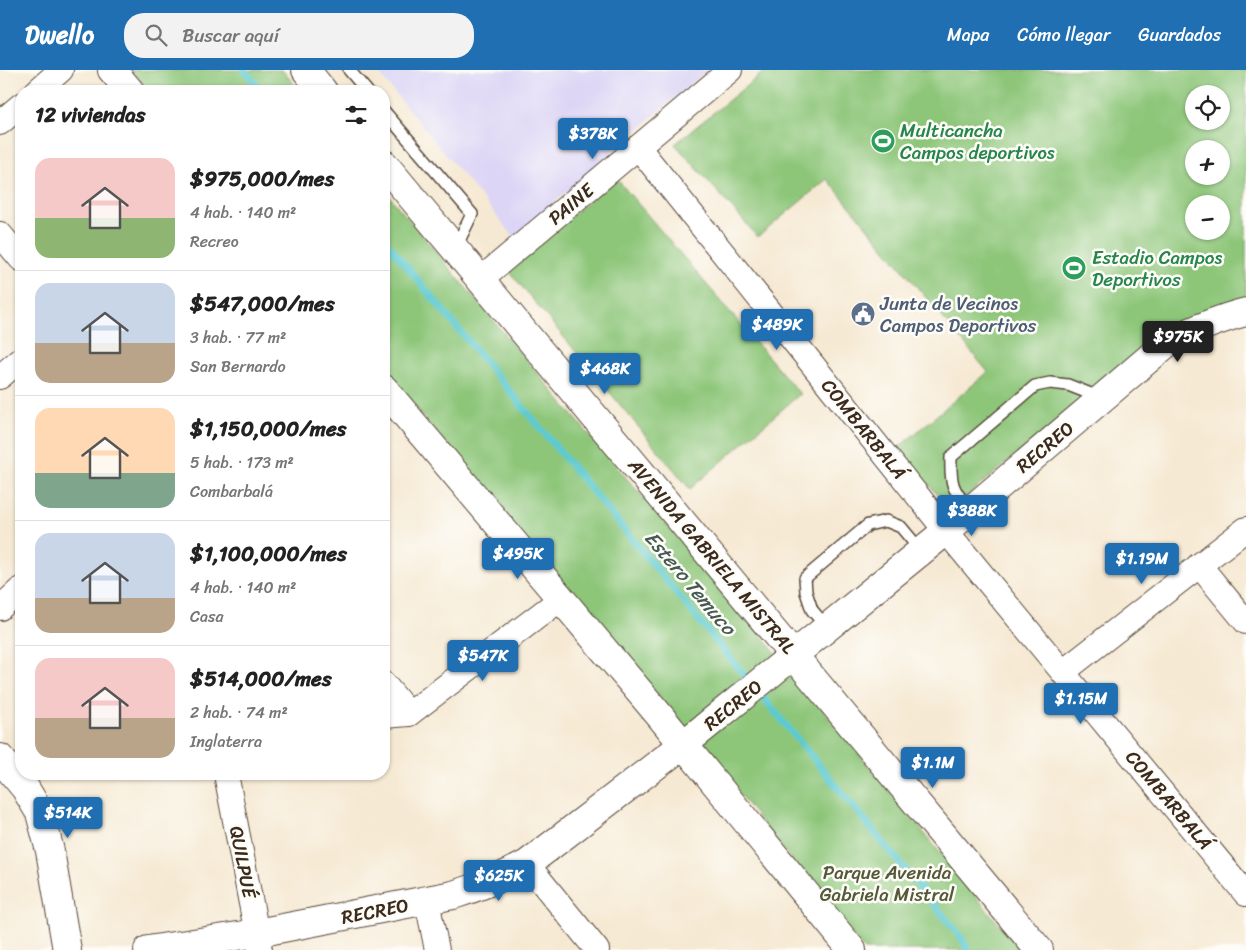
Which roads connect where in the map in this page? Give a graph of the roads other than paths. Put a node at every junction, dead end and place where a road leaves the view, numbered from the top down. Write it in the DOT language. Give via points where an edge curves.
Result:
graph roads {
  1 [pos="61,70"];
  2 [pos="112,70"];
  3 [pos="306,70"];
  4 [pos="349,70"];
  5 [pos="730,70"];
  6 [pos="44,85"];
  7 [pos="125,85"];
  8 [pos="318,85"];
  9 [pos="362,85"];
  10 [pos="15,109"];
  11 [pos="390,118"];
  12 [pos="0,123"];
  13 [pos="638,147"];
  14 [pos="390,171"];
  15 [pos="0,234"];
  16 [pos="455,249"];
  17 [pos="15,251"];
  18 [pos="481,279"];
  19 [pos="1246,312"];
  20 [pos="15,364"];
  21 [pos="0,377"];
  22 [pos="390,396"];
  23 [pos="1103,398"];
  24 [pos="970,511"];
  25 [pos="1246,529"];
  26 [pos="946,531"];
  27 [pos="921,551"];
  28 [pos="1199,565"];
  29 [pos="15,594"];
  30 [pos="562,598"];
  31 [pos="0,608"];
  32 [pos="1246,622"];
  33 [pos="827,628"];
  34 [pos="787,660"];
  35 [pos="1063,672"];
  36 [pos="390,691"];
  37 [pos="409,714"];
  38 [pos="390,716"];
  39 [pos="684,744"];
  40 [pos="0,758"];
  41 [pos="15,776"];
  42 [pos="18,780"];
  43 [pos="227,780"];
  44 [pos="527,864"];
  45 [pos="1246,894"];
  46 [pos="427,901"];
  47 [pos="259,941"];
  48 [pos="67,950"];
  49 [pos="148,950"];
  50 [pos="436,950"];
  51 [pos="597,950"];
  52 [pos="852,950"];
  53 [pos="1039,950"];
  1 -- 6 [label="street"];
  2 -- 7 [label="main road"];
  3 -- 8 [label="main road"];
  4 -- 9 [label="lane"];
  5 -- 13 [label="street, PAINE"];
  10 -- 12 [label="street"];
  11 -- 16 [label="lane" via="472,214"];
  13 -- 18 [label="street, PAINE"];
  13 -- 26 [label="street, COMBARBALÁ"];
  14 -- 16 [label="main road, AVENIDA GABRIELA MISTRAL"];
  15 -- 17 [label="street"];
  16 -- 18 [label="main road, AVENIDA GABRIELA MISTRAL"];
  18 -- 34 [label="main road, AVENIDA GABRIELA MISTRAL"];
  19 -- 23 [label="main road, RECREO" via="1225,317 1167,343"];
  20 -- 21 [label="street"];
  22 -- 30 [label="main road"];
  23 -- 24 [label="main road, RECREO"];
  23 -- 24 [label="lane" via="1068,385 1050,383 1035,386 965,445 951,457 950,472 957,494"];
  24 -- 26 [label="main road, RECREO"];
  25 -- 28 [label="street"];
  26 -- 27 [label="main road, RECREO"];
  26 -- 35 [label="street, COMBARBALÁ"];
  27 -- 33 [label="main road, RECREO"];
  27 -- 33 [label="lane" via="900,527 886,521 868,524 805,578 812,610"];
  28 -- 32 [label="street"];
  28 -- 35 [label="street"];
  29 -- 31 [label="street"];
  30 -- 37 [label="street"];
  30 -- 39 [label="main road"];
  33 -- 34 [label="main road, RECREO"];
  34 -- 39 [label="main road, RECREO"];
  34 -- 53 [label="main road, AVENIDA GABRIELA MISTRAL"];
  35 -- 45 [label="street, COMBARBALÁ"];
  36 -- 37 [label="street"];
  37 -- 38 [label="street"];
  39 -- 44 [label="main road, RECREO"];
  39 -- 52 [label="main road"];
  40 -- 41 [label="main road"];
  42 -- 48 [label="main road" via="40,813"];
  43 -- 47 [label="street, QUILPUÉ"];
  44 -- 46 [label="main road, RECREO" via="477,888"];
  44 -- 51 [label="street"];
  46 -- 47 [label="main road, RECREO"];
  46 -- 50 [label="street"];
  47 -- 49 [label="main road, RECREO"];
}
